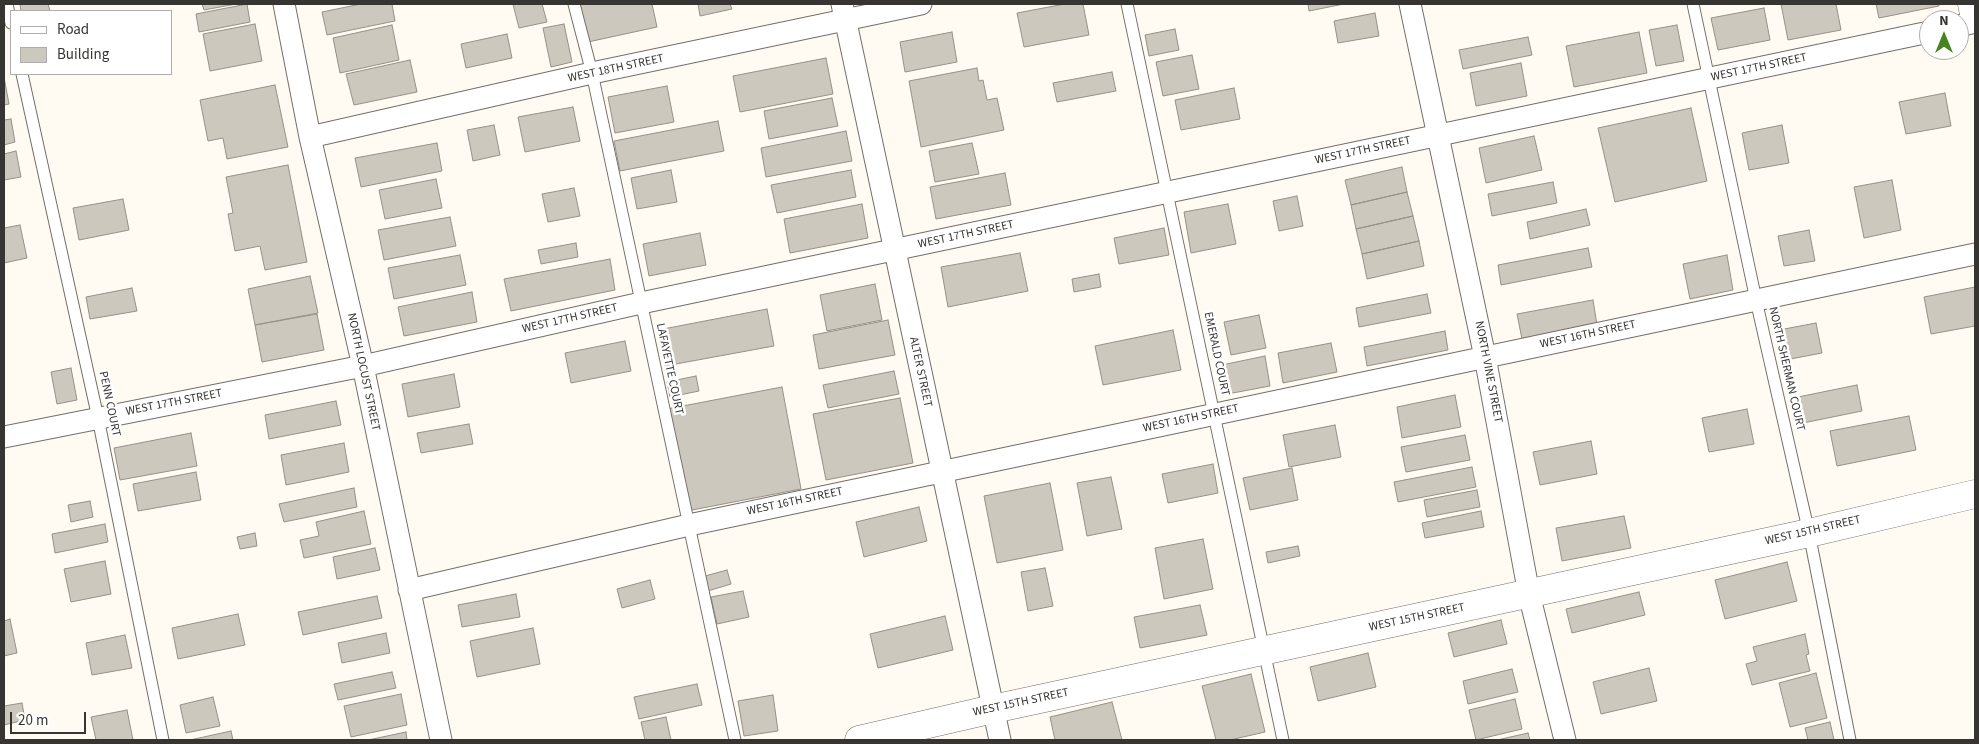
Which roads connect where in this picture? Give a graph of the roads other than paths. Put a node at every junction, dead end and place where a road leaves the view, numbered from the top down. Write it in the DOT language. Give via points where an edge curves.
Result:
graph roads {
  1 [pos="7,4"];
  2 [pos="284,4"];
  3 [pos="574,4"];
  4 [pos="921,4"];
  5 [pos="1127,4"];
  6 [pos="1410,4"];
  7 [pos="1693,4"];
  8 [pos="1972,4"];
  9 [pos="843,12"];
  10 [pos="10,18"];
  11 [pos="1975,18"];
  12 [pos="1919,34"];
  13 [pos="592,73"];
  14 [pos="22,75"];
  15 [pos="1709,78"];
  16 [pos="1438,136"];
  17 [pos="310,137"];
  18 [pos="1167,192"];
  19 [pos="894,250"];
  20 [pos="1975,254"];
  21 [pos="1756,300"];
  22 [pos="641,303"];
  23 [pos="1485,357"];
  24 [pos="362,366"];
  25 [pos="1214,414"];
  26 [pos="98,418"];
  27 [pos="4,437"];
  28 [pos="941,472"];
  29 [pos="1975,494"];
  30 [pos="688,525"];
  31 [pos="1809,533"];
  32 [pos="409,590"];
  33 [pos="1529,594"];
  34 [pos="1264,651"];
  35 [pos="993,709"];
  36 [pos="163,740"];
  37 [pos="441,740"];
  38 [pos="735,740"];
  39 [pos="859,740"];
  40 [pos="1000,740"];
  41 [pos="1284,740"];
  42 [pos="1564,740"];
  43 [pos="1850,740"];
  1 -- 10 [label="lane"];
  2 -- 17 [label="street, NORTH LOCUST STREET"];
  3 -- 13 [label="lane, LAFAYETTE COURT"];
  4 -- 9 [label="street, WEST 18TH STREET"];
  5 -- 18 [label="lane, EMERALD COURT"];
  6 -- 16 [label="street, NORTH VINE STREET"];
  7 -- 15 [label="lane, NORTH SHERMAN COURT"];
  8 -- 11 [label="main road"];
  9 -- 13 [label="street, WEST 18TH STREET"];
  9 -- 19 [label="street, ALTER STREET"];
  12 -- 15 [label="street, WEST 17TH STREET"];
  13 -- 17 [label="street, WEST 18TH STREET"];
  13 -- 22 [label="lane, LAFAYETTE COURT"];
  14 -- 26 [label="lane, PENN COURT"];
  15 -- 16 [label="street, WEST 17TH STREET"];
  15 -- 21 [label="lane, NORTH SHERMAN COURT"];
  16 -- 18 [label="street, WEST 17TH STREET"];
  16 -- 23 [label="street, NORTH VINE STREET"];
  17 -- 24 [label="street, NORTH LOCUST STREET"];
  18 -- 19 [label="street, WEST 17TH STREET"];
  18 -- 25 [label="lane, EMERALD COURT"];
  19 -- 22 [label="street, WEST 17TH STREET"];
  19 -- 28 [label="street, ALTER STREET"];
  20 -- 21 [label="street, WEST 16TH STREET"];
  21 -- 23 [label="street, WEST 16TH STREET"];
  21 -- 31 [label="lane, NORTH SHERMAN COURT"];
  22 -- 24 [label="street, WEST 17TH STREET"];
  22 -- 30 [label="lane, LAFAYETTE COURT"];
  23 -- 25 [label="street, WEST 16TH STREET"];
  23 -- 33 [label="street, NORTH VINE STREET"];
  24 -- 26 [label="street, WEST 17TH STREET"];
  24 -- 32 [label="street, NORTH LOCUST STREET"];
  25 -- 28 [label="street, WEST 16TH STREET"];
  25 -- 34 [label="lane, EMERALD COURT"];
  26 -- 27 [label="street, WEST 17TH STREET"];
  26 -- 36 [label="lane, PENN COURT"];
  28 -- 30 [label="street, WEST 16TH STREET"];
  28 -- 35 [label="street, ALTER STREET"];
  29 -- 31 [label="main road, WEST 15TH STREET"];
  30 -- 32 [label="street, WEST 16TH STREET"];
  30 -- 38 [label="lane, LAFAYETTE COURT"];
  31 -- 33 [label="main road, WEST 15TH STREET"];
  31 -- 43 [label="lane, NORTH SHERMAN COURT"];
  32 -- 37 [label="street, NORTH LOCUST STREET"];
  33 -- 34 [label="main road, WEST 15TH STREET"];
  33 -- 42 [label="street, NORTH VINE STREET"];
  34 -- 35 [label="main road, WEST 15TH STREET"];
  34 -- 41 [label="lane, EMERALD COURT"];
  35 -- 39 [label="main road, WEST 15TH STREET"];
  35 -- 40 [label="street, ALTER STREET"];
}
